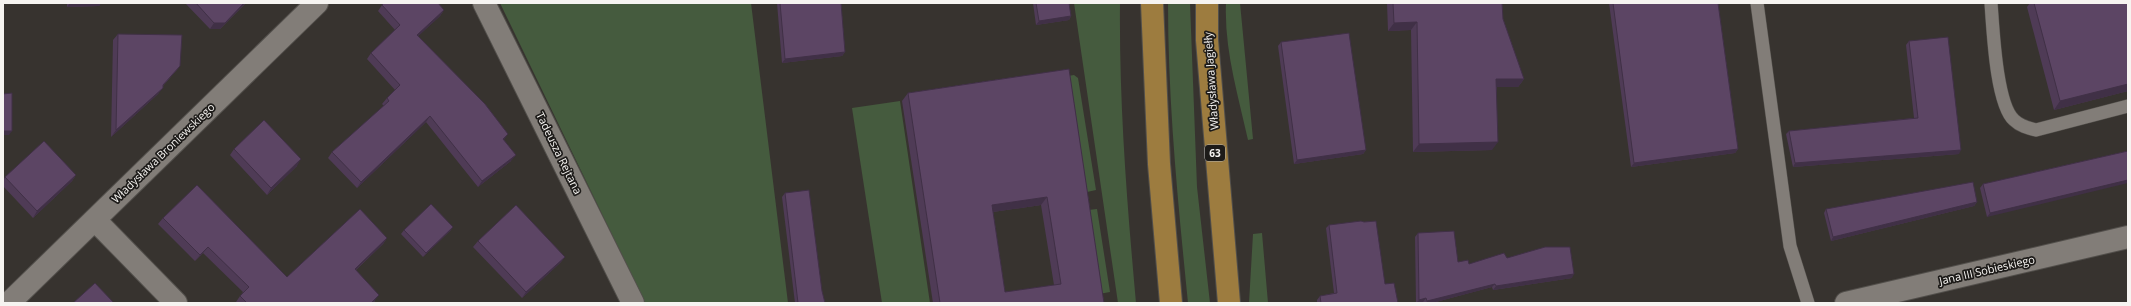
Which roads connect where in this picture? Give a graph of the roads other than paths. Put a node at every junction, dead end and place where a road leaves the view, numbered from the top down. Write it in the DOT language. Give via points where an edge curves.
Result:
graph roads {
  1 [pos="317,3"];
  2 [pos="484,3"];
  3 [pos="1152,3"];
  4 [pos="1207,3"];
  5 [pos="1757,3"];
  6 [pos="1991,3"];
  7 [pos="2128,106"];
  8 [pos="95,220"];
  9 [pos="2128,237"];
  10 [pos="9,303"];
  11 [pos="176,303"];
  12 [pos="633,303"];
  13 [pos="1170,303"];
  14 [pos="1229,303"];
  15 [pos="1808,303"];
  16 [pos="1846,303"];
  1 -- 8 [label="street, Władysława Broniewskiego"];
  2 -- 12 [label="street, Tadeusza Rejtana"];
  3 -- 13 [label="main road" via="1159,157"];
  4 -- 14 [label="main road, Władysława Jagiełły / 63" via="1207,40"];
  5 -- 15 [label="lane" via="1790,246"];
  6 -- 7 [label="lane" via="2002,99 2013,120 2025,128 2036,130"];
  8 -- 10 [label="street, Władysława Broniewskiego"];
  8 -- 11 [label="street"];
  9 -- 16 [label="street, Jana III Sobieskiego"];
}
